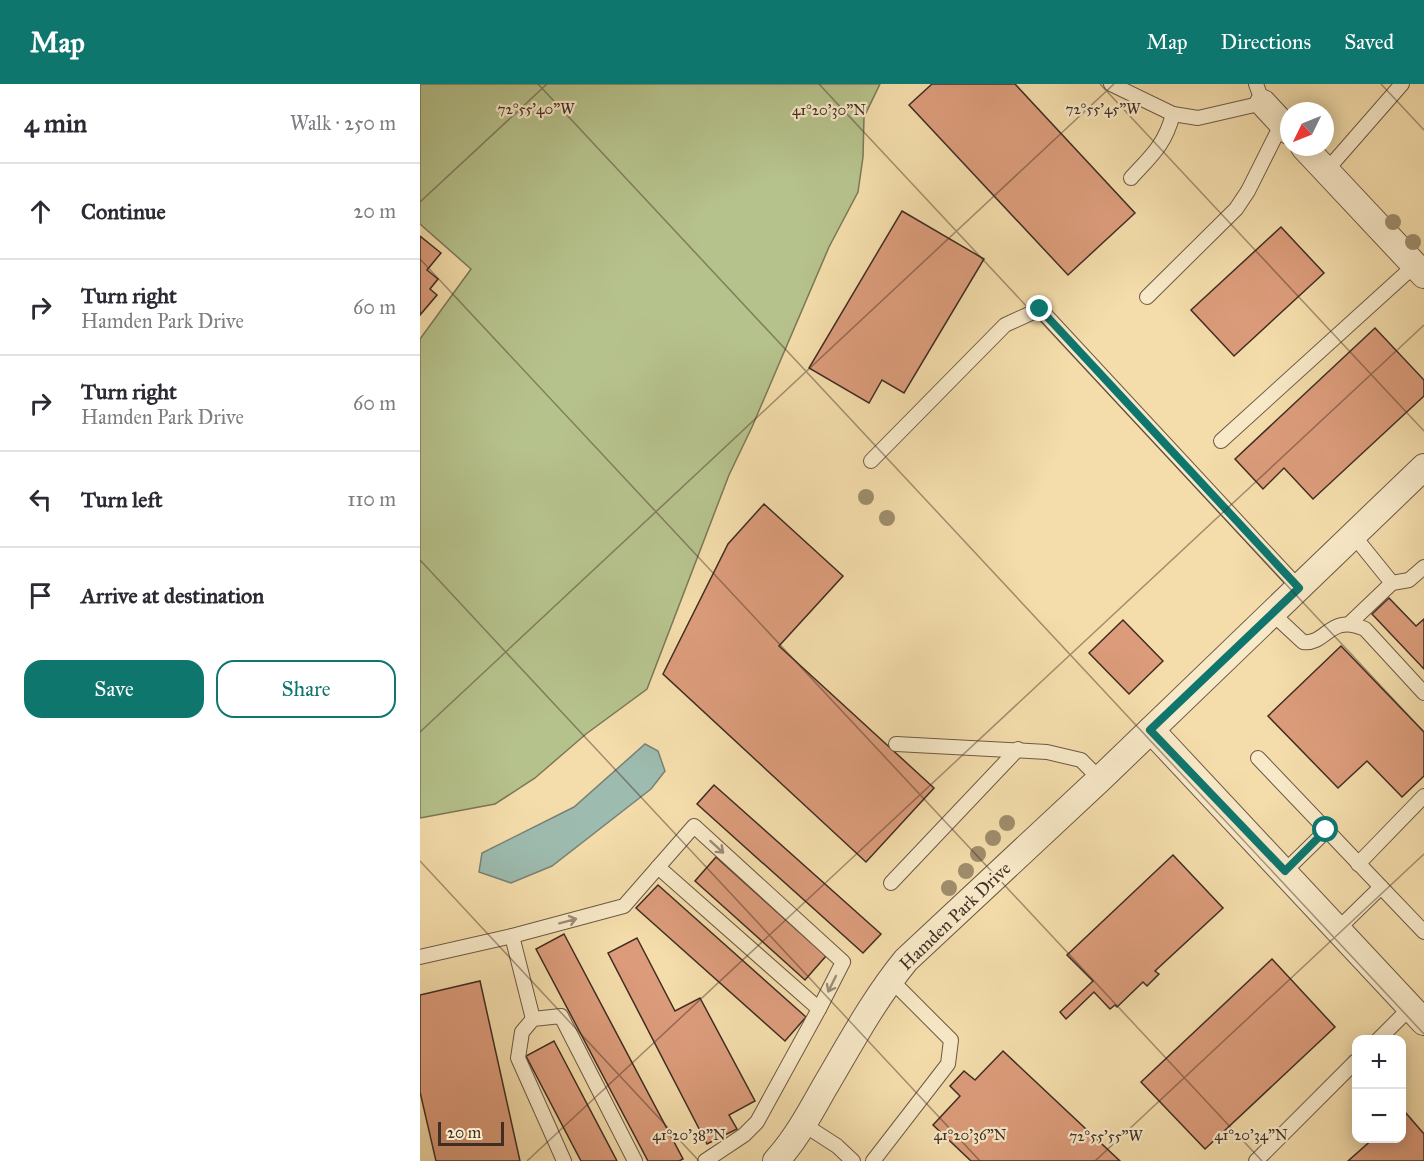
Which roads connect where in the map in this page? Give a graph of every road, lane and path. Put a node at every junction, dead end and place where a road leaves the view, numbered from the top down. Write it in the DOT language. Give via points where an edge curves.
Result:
graph roads {
  1 [pos="1111,84"];
  2 [pos="1402,84"];
  3 [pos="1260,94"];
  4 [pos="1173,114"];
  5 [pos="1280,120"];
  6 [pos="1280,136"];
  7 [pos="1312,156"];
  8 [pos="1326,171"];
  9 [pos="1131,178"];
  10 [pos="1419,270"];
  11 [pos="1147,297"];
  12 [pos="1221,441"];
  13 [pos="871,461"];
  14 [pos="1424,467"];
  15 [pos="1353,536"];
  16 [pos="1424,567"];
  17 [pos="1392,583"];
  18 [pos="1299,588"];
  19 [pos="1273,614"];
  20 [pos="1348,624"];
  21 [pos="1424,693"];
  22 [pos="1150,730"];
  23 [pos="896,744"];
  24 [pos="1018,749"];
  25 [pos="1258,758"];
  26 [pos="1100,779"];
  27 [pos="1424,796"];
  28 [pos="1326,830"];
  29 [pos="1358,864"];
  30 [pos="658,867"];
  31 [pos="1285,871"];
  32 [pos="891,883"];
  33 [pos="1381,887"];
  34 [pos="1338,928"];
  35 [pos="1424,932"];
  36 [pos="512,936"];
  37 [pos="420,957"];
  38 [pos="890,979"];
  39 [pos="819,1009"];
  40 [pos="1418,1015"];
  41 [pos="533,1019"];
  42 [pos="1386,1035"];
  43 [pos="1352,1065"];
  44 [pos="803,1124"];
  45 [pos="564,1161"];
  46 [pos="635,1161"];
  47 [pos="705,1161"];
  48 [pos="776,1161"];
  49 [pos="853,1161"];
  50 [pos="873,1161"];
  51 [pos="1256,1161"];
  1 -- 4 [label="lane"];
  2 -- 8 [label="lane"];
  3 -- 4 [label="lane" via="1198,118"];
  3 -- 5 [label="street"];
  4 -- 9 [label="lane" via="1168,133"];
  6 -- 11 [label="lane" via="1236,208"];
  7 -- 8 [label="street"];
  8 -- 10 [label="street"];
  10 -- 12 [label="lane"];
  13 -- 18 [label="lane" via="1005,325 1040,309"];
  14 -- 15 [label="street, Hamden Park Drive"];
  15 -- 17 [label="lane"];
  15 -- 18 [label="street, Hamden Park Drive"];
  16 -- 17 [label="lane" via="1409,580"];
  17 -- 20 [label="lane"];
  18 -- 19 [label="street, Hamden Park Drive"];
  19 -- 20 [label="lane" via="1303,642 1310,643 1329,630"];
  19 -- 22 [label="street, Hamden Park Drive"];
  20 -- 21 [label="lane" via="1365,629"];
  22 -- 26 [label="street, Hamden Park Drive"];
  22 -- 31 [label="street"];
  23 -- 24 [label="lane"];
  24 -- 26 [label="lane" via="1082,760"];
  24 -- 32 [label="lane"];
  25 -- 28 [label="lane"];
  26 -- 38 [label="street, Hamden Park Drive"];
  27 -- 29 [label="lane"];
  28 -- 29 [label="lane"];
  28 -- 31 [label="lane"];
  29 -- 33 [label="lane"];
  36 -- 30 [label="lane, one-way" via="624,906"];
  30 -- 39 [label="lane"];
  30 -- 39 [label="lane, one-way" via="694,826 843,962"];
  31 -- 34 [label="street"];
  33 -- 34 [label="lane"];
  33 -- 35 [label="lane"];
  34 -- 40 [label="street"];
  36 -- 37 [label="lane"];
  36 -- 41 [label="lane"];
  38 -- 44 [label="street, Hamden Park Drive"];
  38 -- 50 [label="lane" via="951,1040 948,1064"];
  39 -- 47 [label="lane" via="757,1122"];
  40 -- 42 [label="lane"];
  41 -- 45 [label="lane" via="522,1032 518,1058"];
  41 -- 46 [label="lane" via="561,1016"];
  43 -- 51 [label="lane"];
  44 -- 48 [label="street, Hamden Park Drive"];
  44 -- 49 [label="lane"];
}
